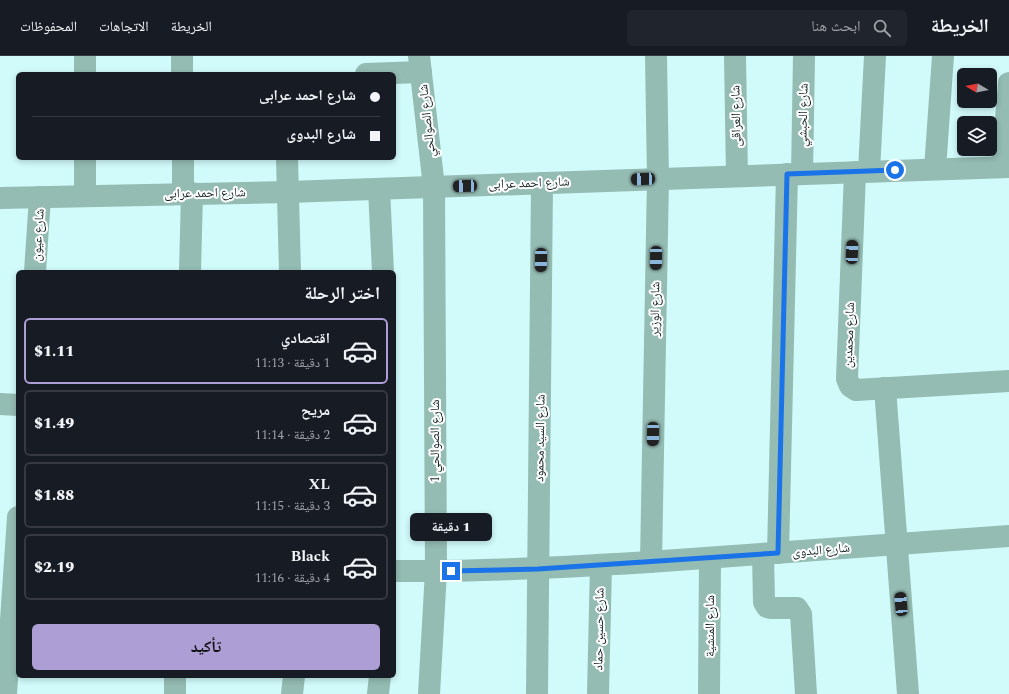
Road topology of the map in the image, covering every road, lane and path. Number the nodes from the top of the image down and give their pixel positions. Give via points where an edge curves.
1 (85, 56) edge
2 (182, 56) edge
3 (656, 56) edge
4 (735, 56) edge
5 (804, 56) edge
6 (875, 56) edge
7 (943, 56) edge
8 (420, 64) edge
9 (85, 72) edge
10 (182, 72) edge
11 (377, 72) edge
12 (1009, 83) edge
13 (85, 160) edge
14 (183, 160) edge
15 (287, 160) edge
16 (1005, 167) edge
17 (935, 169) junction
18 (862, 172) junction
19 (794, 174) junction
20 (737, 176) junction
21 (658, 178) junction
22 (542, 183) junction
23 (434, 187) junction
24 (379, 189) junction
25 (288, 192) junction
26 (188, 194) junction
27 (84, 196) junction
28 (40, 197) junction
29 (0, 198) edge
30 (35, 270) edge
31 (190, 270) edge
32 (290, 270) edge
33 (383, 270) edge
34 (1009, 382) edge
35 (885, 388) junction
36 (0, 404) edge
37 (16, 405) edge
38 (16, 529) edge
39 (1009, 536) edge
40 (897, 544) junction
41 (770, 554) junction
42 (710, 558) junction
43 (651, 562) junction
44 (601, 565) junction
45 (538, 569) junction
46 (396, 570) edge
47 (436, 571) junction
48 (7, 588) edge
49 (175, 678) edge
50 (294, 678) edge
51 (380, 678) edge
52 (6, 694) edge
53 (175, 694) edge
54 (292, 694) edge
55 (378, 694) edge
56 (429, 694) edge
57 (537, 694) edge
58 (598, 694) edge
59 (709, 694) edge
60 (806, 694) edge
61 (908, 694) edge

1 - 9 street
2 - 10 street
3 - 21 street, شارع الوزير
4 - 20 street, شارع العراقى
5 - 19 street, شارع الحبشي
6 - 18 street
7 - 17 street
8 - 11 street
8 - 23 street, شارع الصوالحي
12 - 16 street
13 - 27 street
14 - 26 street
15 - 25 street
16 - 17 street, شارع احمد عرابى
17 - 18 street, شارع احمد عرابى
18 - 19 street, شارع احمد عرابى
18 - 35 street, شارع محمدين via 847,379 850,386 856,390
19 - 20 street, شارع احمد عرابى
19 - 41 street, شارع الحبشي
20 - 21 street, شارع احمد عرابى
21 - 22 street, شارع احمد عرابى
21 - 43 street, شارع الوزير
22 - 23 street, شارع احمد عرابى
22 - 45 street, شارع السيد محمود
23 - 24 street, شارع احمد عرابى
23 - 47 street, شارع الصوالحي 1
24 - 25 street, شارع احمد عرابى
24 - 33 street
25 - 26 street, شارع احمد عرابى
25 - 32 street
26 - 27 street, شارع احمد عرابى
26 - 31 street
27 - 28 street, شارع احمد عرابى
28 - 29 street, شارع احمد عرابى
28 - 30 street, شارع عيون
34 - 35 street, شارع محمدين
35 - 40 street
36 - 37 street
38 - 48 street
39 - 40 street, شارع البدوى
40 - 41 street, شارع البدوى
40 - 61 street
41 - 42 street, شارع البدوى
41 - 60 street, شارع الحبشي via 764,602 771,608 797,608 801,614
42 - 43 street, شارع البدوى
42 - 59 street, شارع المنشية
43 - 44 street, شارع البدوى
44 - 45 street, شارع البدوى
44 - 58 street, شارع حسين حماد
45 - 47 street, شارع البدوى
45 - 57 street, شارع السيد محمود
46 - 47 street, شارع البدوى
47 - 56 street, شارع الصوالحي 1
48 - 52 street
49 - 53 street
50 - 54 street
51 - 55 street

